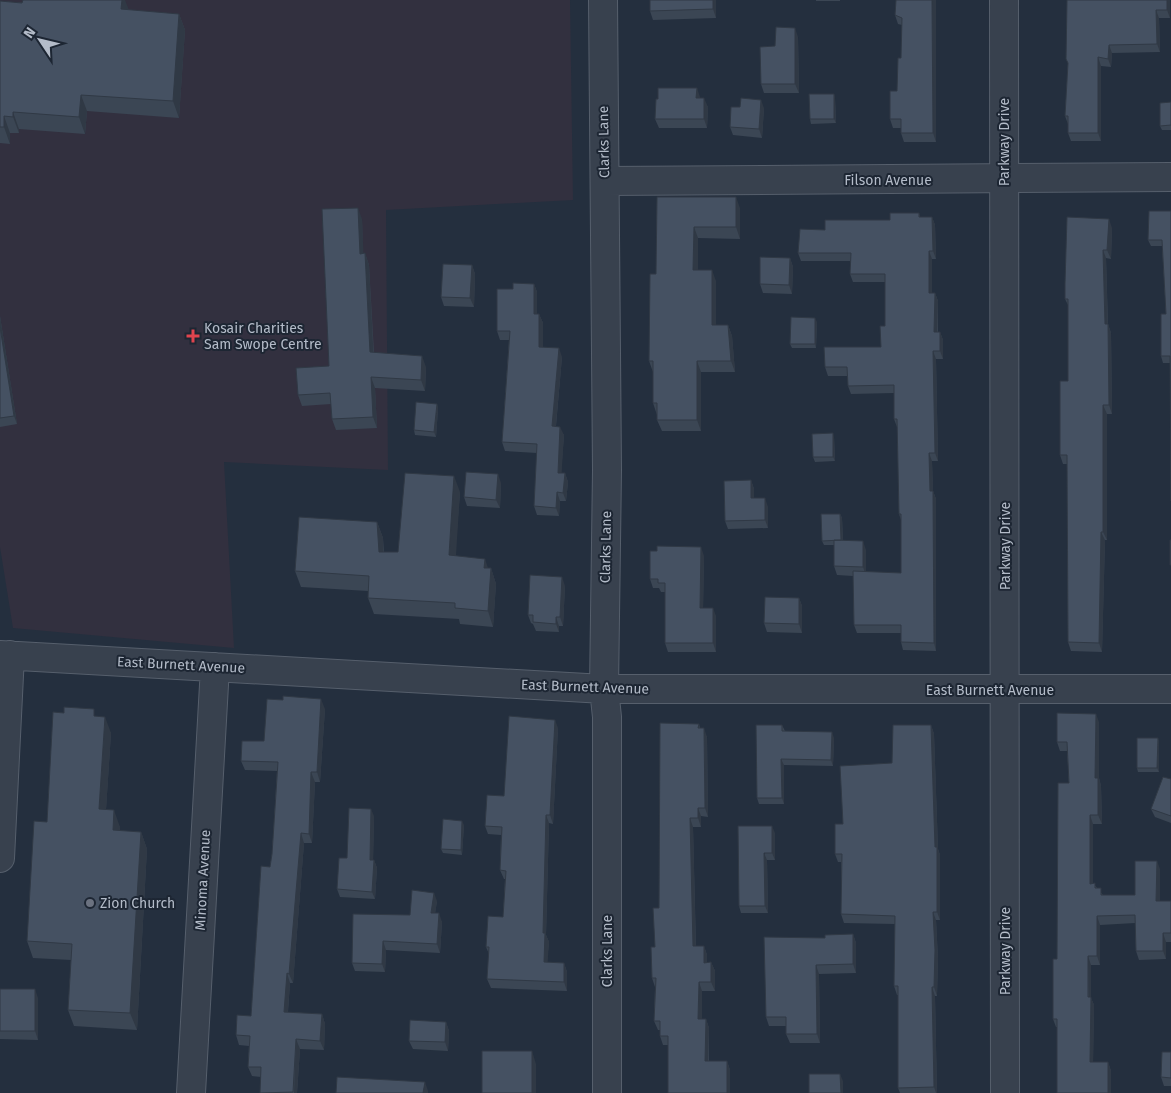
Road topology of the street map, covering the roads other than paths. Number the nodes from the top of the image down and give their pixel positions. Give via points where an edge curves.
1 (603, 0) edge
2 (1004, 0) edge
3 (1171, 177) edge
4 (1003, 179) junction
5 (605, 181) junction
6 (5, 655) edge
7 (215, 667) junction
8 (604, 689) junction
9 (1006, 689) junction
10 (1171, 689) edge
11 (0, 858) edge
12 (191, 1093) edge
13 (608, 1093) edge
14 (1005, 1093) edge

1 - 5 street, Clarks Lane
2 - 4 street, Parkway Drive
3 - 4 street, Filson Avenue
4 - 5 street, Filson Avenue
4 - 9 street, Parkway Drive
5 - 8 street, Clarks Lane via 607,470
6 - 7 street, East Burnett Avenue
6 - 11 street
7 - 8 street, East Burnett Avenue
7 - 12 street, Minoma Avenue
8 - 9 street, East Burnett Avenue
8 - 13 street, Clarks Lane via 607,717
9 - 10 street, East Burnett Avenue
9 - 14 street, Parkway Drive

